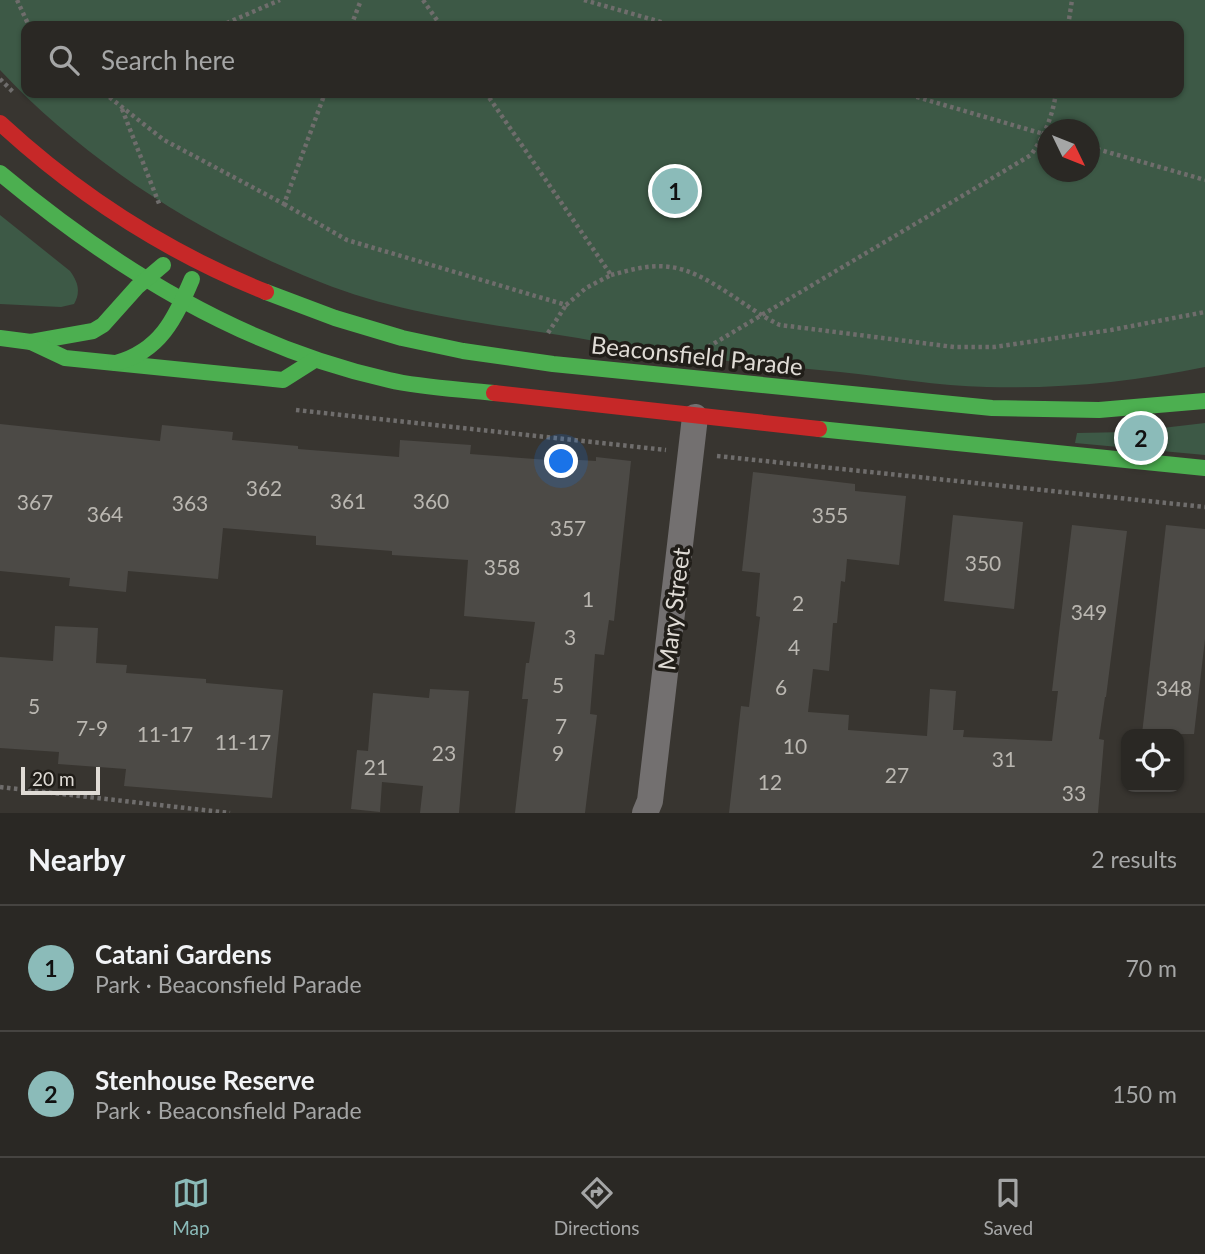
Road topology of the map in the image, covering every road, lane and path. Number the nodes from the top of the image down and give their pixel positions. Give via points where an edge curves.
1 (17, 0) edge
2 (280, 0) edge
3 (361, 0) edge
4 (423, 0) edge
5 (584, 0) edge
6 (1072, 0) edge
7 (27, 21) edge
8 (232, 21) edge
9 (353, 21) edge
10 (438, 21) edge
11 (658, 21) edge
12 (1069, 21) edge
13 (110, 98) edge
14 (323, 98) edge
15 (489, 98) edge
16 (920, 98) edge
17 (1055, 98) edge
18 (122, 109) junction
19 (1052, 119) edge
20 (0, 123) edge
21 (1037, 132) edge
22 (1037, 147) edge
23 (1100, 150) edge
24 (0, 173) edge
25 (1205, 180) edge
26 (284, 204) junction
27 (162, 210) dead end
28 (179, 253) junction
29 (199, 264) junction
30 (611, 275) junction
31 (145, 280) junction
32 (183, 301) junction
33 (566, 304) junction
34 (1205, 312) edge
35 (761, 316) junction
36 (0, 338) edge
37 (559, 338) dead end
38 (31, 342) junction
39 (697, 353) dead end
40 (313, 360) junction
41 (116, 363) junction
42 (1205, 401) edge
43 (293, 410) dead end
44 (695, 417) junction
45 (692, 454) junction
46 (1205, 468) edge
47 (1205, 507) edge
48 (0, 787) edge
49 (650, 809) edge
50 (230, 813) edge

1 - 7 path
2 - 8 path
3 - 9 path
4 - 10 path
5 - 11 path
6 - 12 path
13 - 18 path
14 - 26 path
15 - 30 path
16 - 21 path
17 - 19 path
18 - 26 path via 164,139
18 - 27 path
20 - 28 main road, Beaconsfield Parade via 79,190
22 - 35 path via 1031,155
23 - 25 path
24 - 31 main road via 49,214
26 - 33 path via 347,240
28 - 29 main road, Beaconsfield Parade
28 - 31 main road
29 - 32 main road
29 - 42 main road, Beaconsfield Parade via 368,330 522,359 986,409 1132,408
30 - 33 path
30 - 35 path via 671,267 707,280
31 - 32 main road
31 - 38 main road via 98,329
32 - 40 main road
32 - 41 main road via 152,346 138,357
33 - 37 path via 546,337
34 - 35 path via 995,347 954,347 780,325
35 - 39 path
36 - 38 main road
38 - 41 main road via 65,358
40 - 41 main road via 283,380
40 - 44 main road via 392,381
43 - 45 path
44 - 45 street, Mary Street
44 - 46 main road
45 - 47 path
45 - 49 street, Mary Street
48 - 50 path

